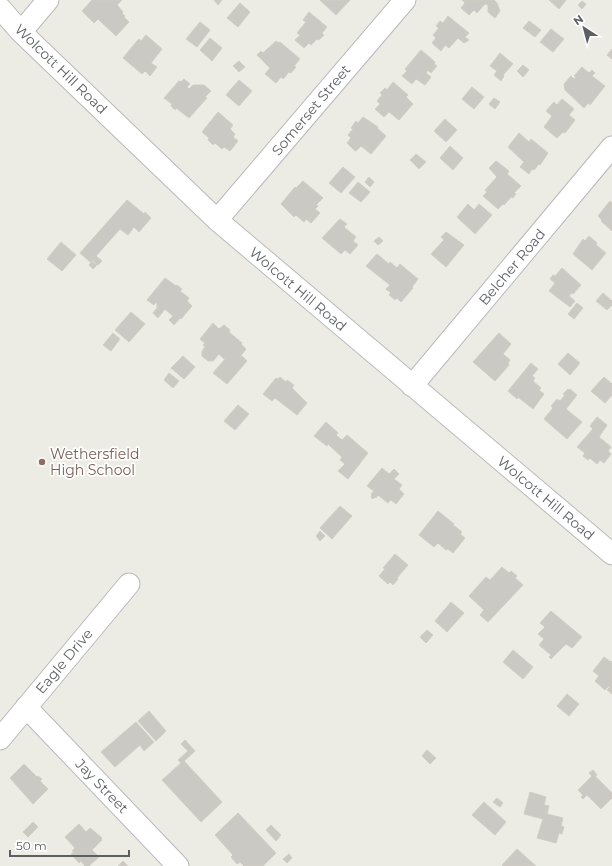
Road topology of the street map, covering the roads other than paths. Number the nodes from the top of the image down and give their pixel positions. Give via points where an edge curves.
1 (48, 0) edge
2 (405, 0) edge
3 (0, 8) edge
4 (21, 32) junction
5 (612, 147) edge
6 (217, 220) junction
7 (412, 386) junction
8 (612, 554) edge
9 (128, 584) dead end
10 (26, 707) junction
11 (0, 739) edge
12 (178, 866) edge

1 - 4 street
2 - 6 street, Somerset Street
3 - 4 street, Wolcott Hill Road
4 - 6 street, Wolcott Hill Road
5 - 7 street, Belcher Road
6 - 7 street, Wolcott Hill Road
7 - 8 street, Wolcott Hill Road
9 - 10 street, Eagle Drive
10 - 11 street, Eagle Drive
10 - 12 street, Jay Street

